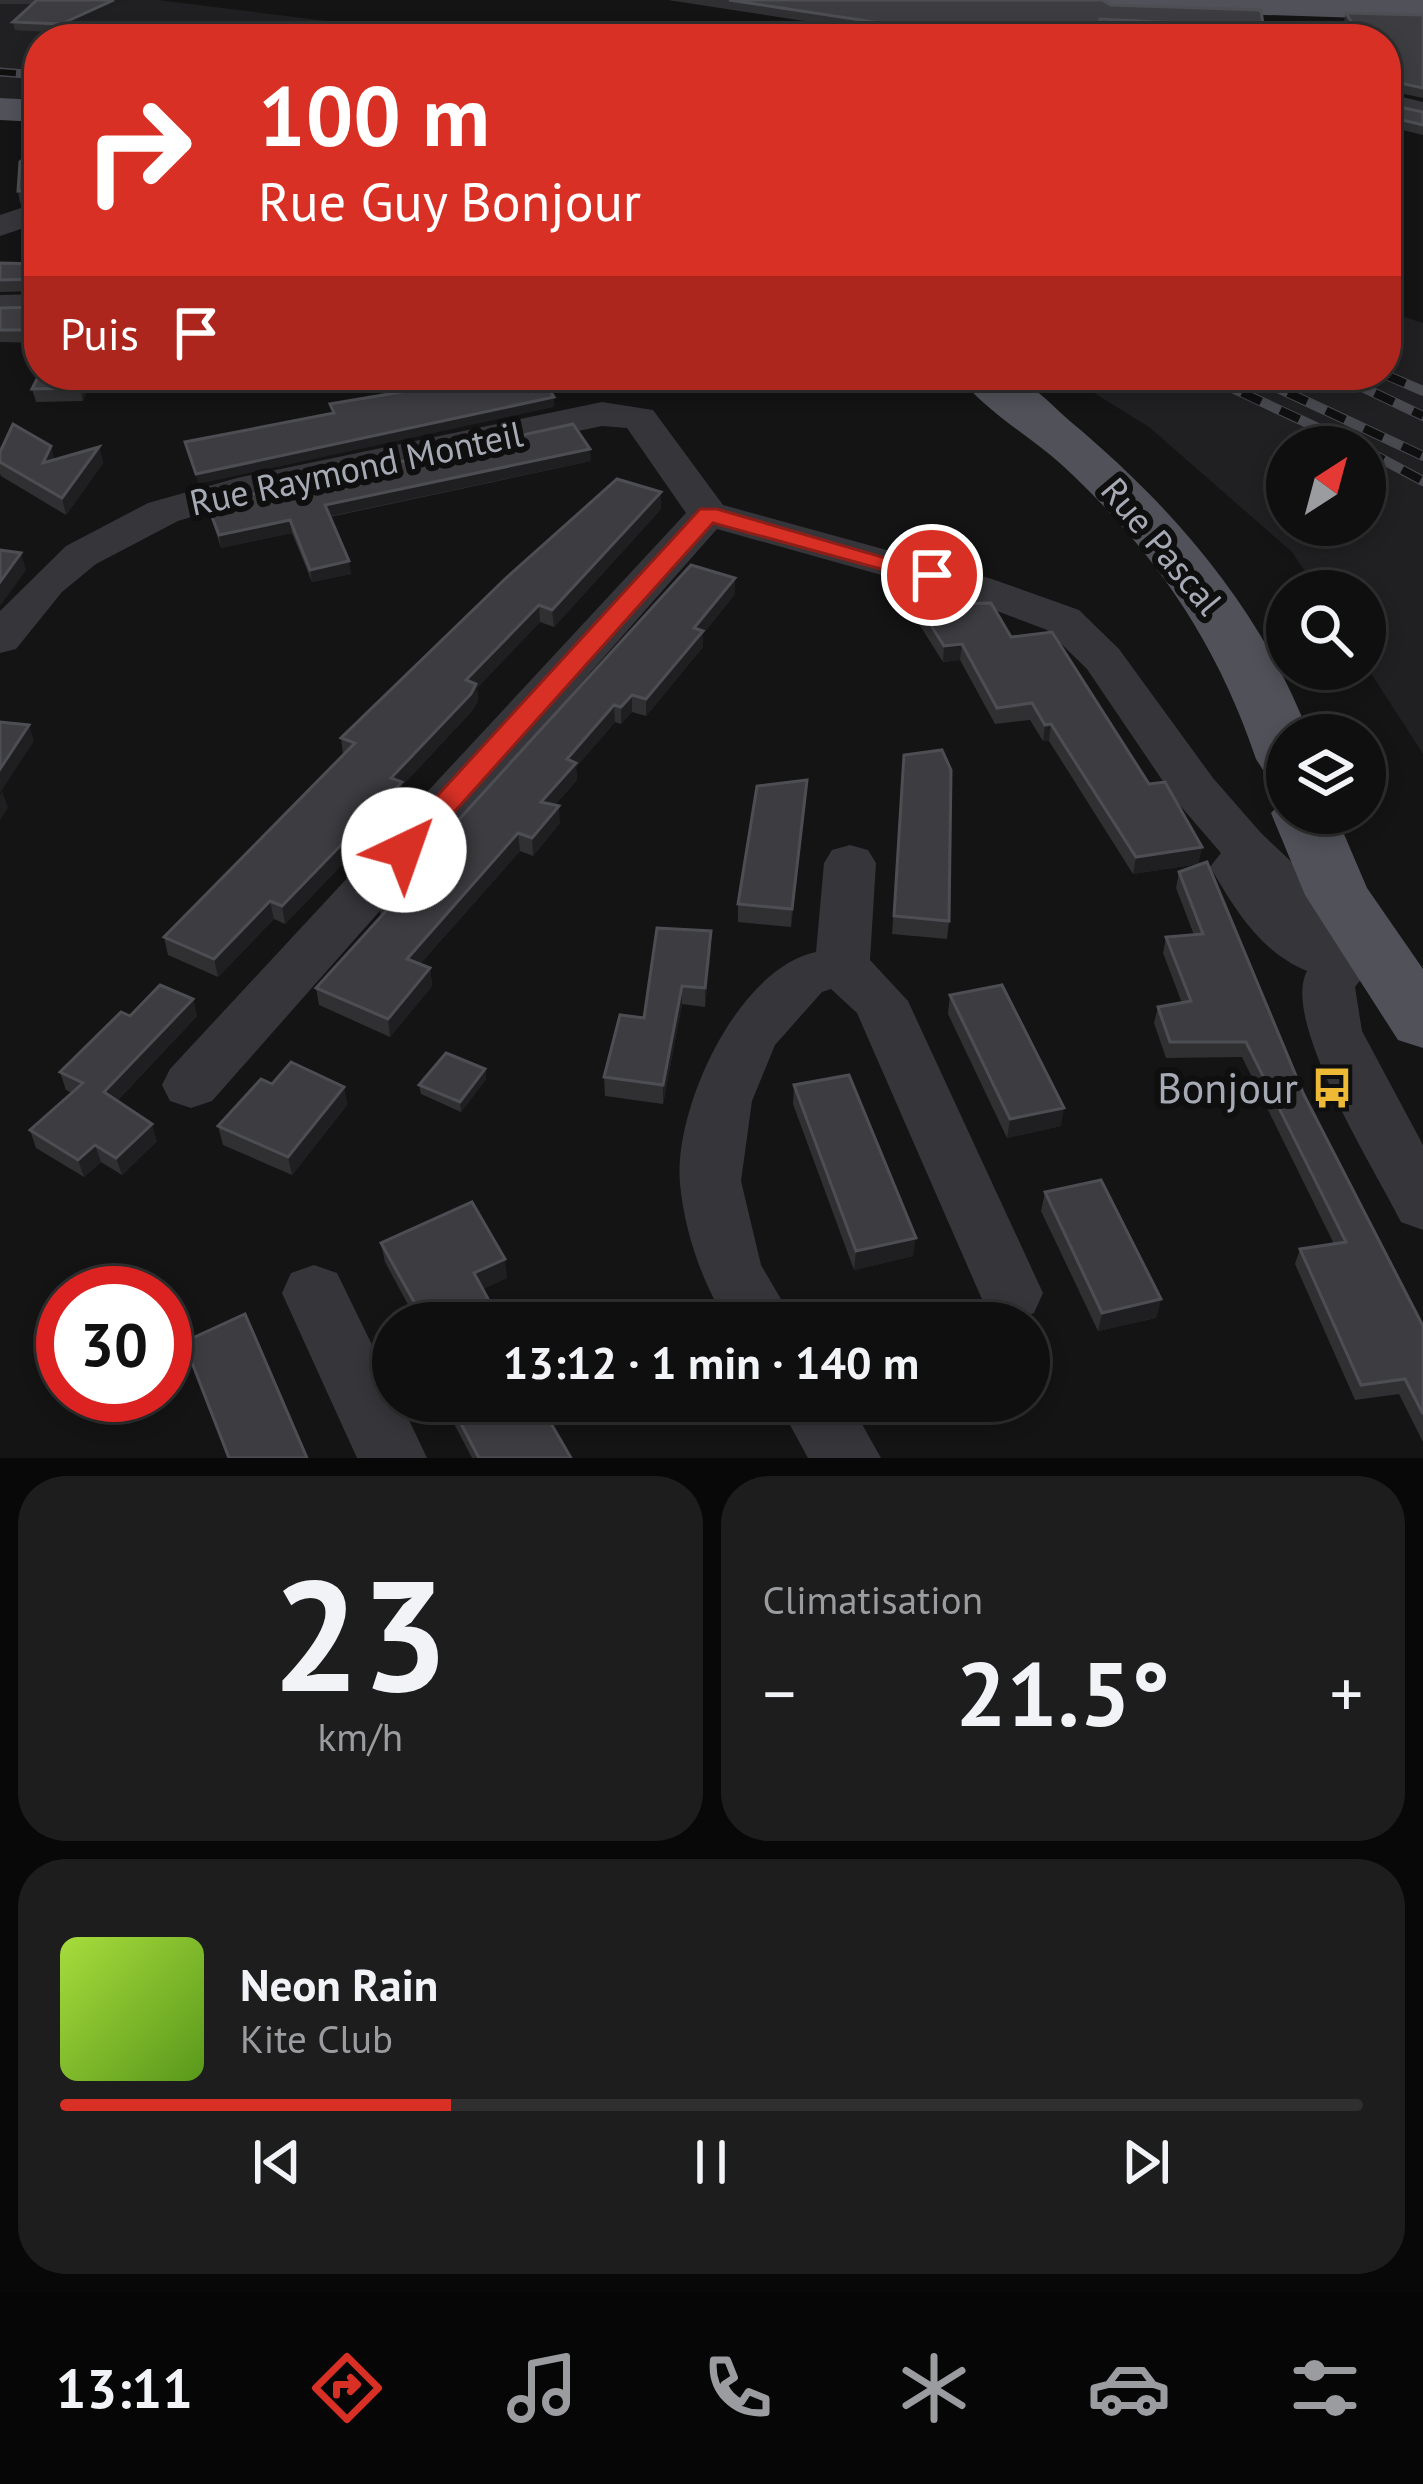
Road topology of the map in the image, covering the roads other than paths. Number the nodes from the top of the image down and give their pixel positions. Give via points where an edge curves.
1 (1110, 0) edge
2 (1146, 0) edge
3 (1361, 4) edge
4 (1423, 10) edge
5 (1001, 390) edge
6 (708, 514) junction
7 (0, 639) edge
8 (1270, 714) edge
9 (1309, 834) edge
10 (850, 863) dead end
11 (1358, 953) junction
12 (842, 968) junction
13 (1423, 1021) edge
14 (191, 1085) dead end
15 (1423, 1204) edge
16 (314, 1293) dead end
17 (1011, 1293) dead end
18 (749, 1302) edge
19 (824, 1422) edge
20 (392, 1458) edge
21 (846, 1458) edge

1 - 2 main road
2 - 3 main road
3 - 4 main road
5 - 8 main road, Rue Pascal via 1086,458 1192,575 1249,658
6 - 7 street, Rue Raymond Monteil via 639,418 602,414 163,512 81,556
6 - 11 street via 1042,608 1083,635 1195,790 1199,811 1274,921 1323,959
6 - 14 street
9 - 11 main road
10 - 12 street
11 - 13 main road
11 - 15 street via 1327,985 1334,1031
12 - 17 street via 880,1001
12 - 18 street via 804,975 764,1019 723,1101 710,1180 731,1273
16 - 20 street
19 - 21 street

